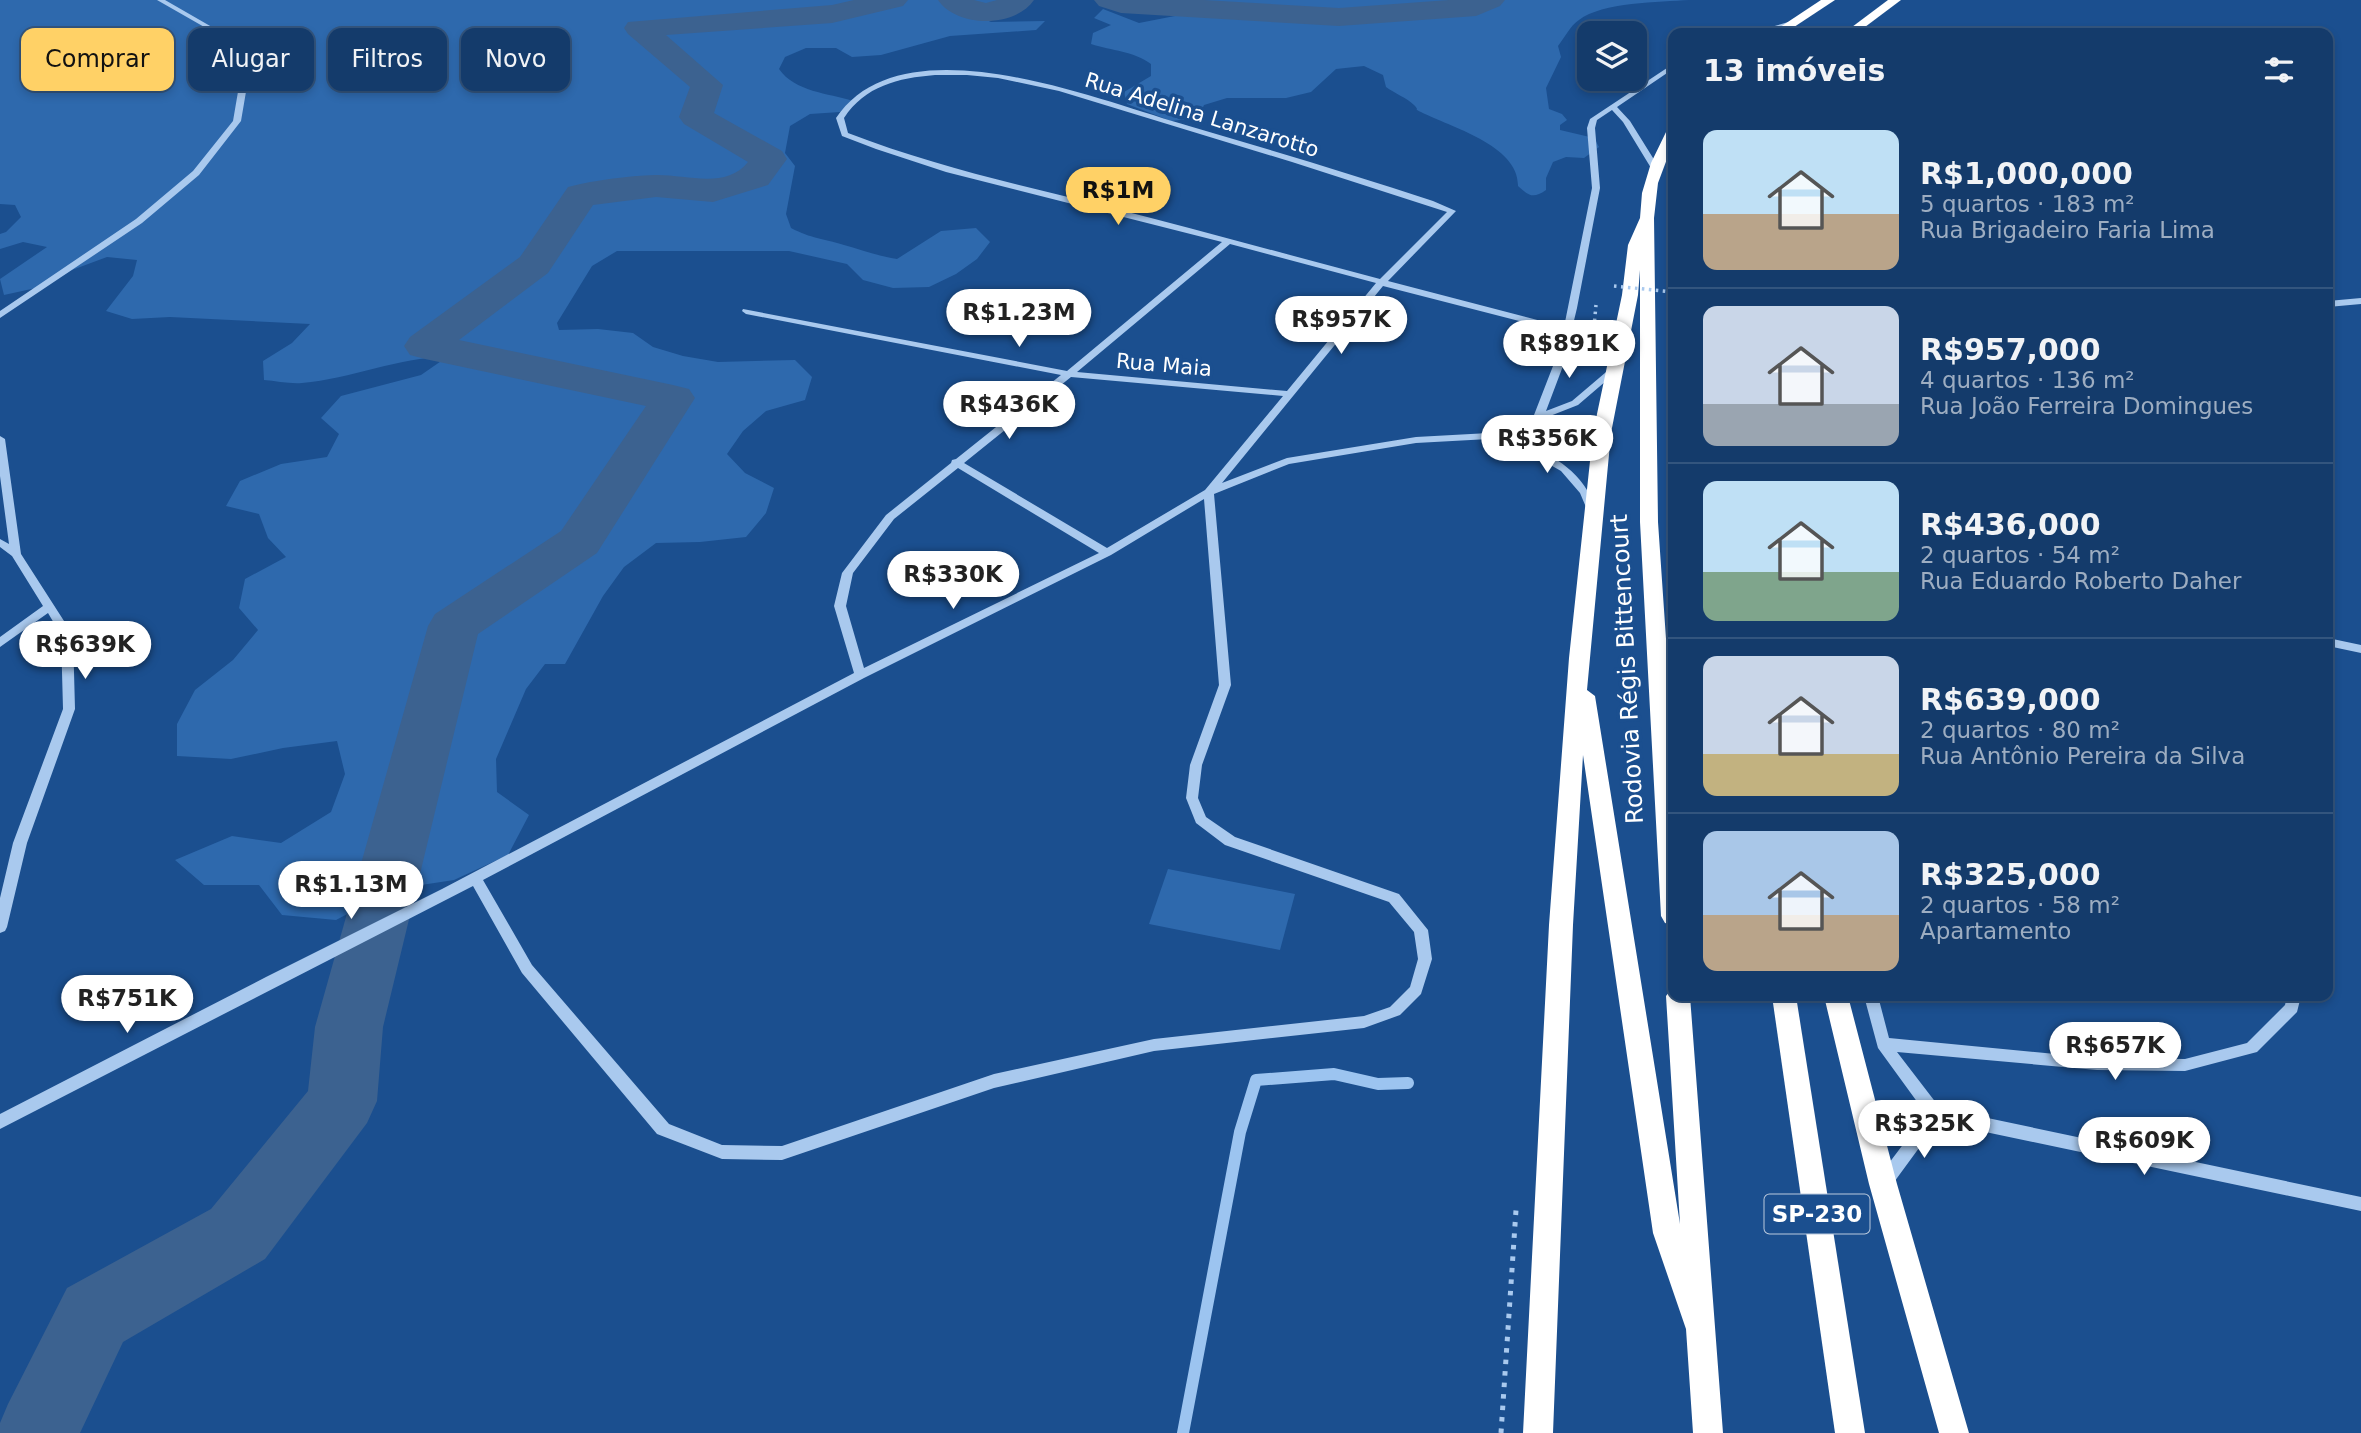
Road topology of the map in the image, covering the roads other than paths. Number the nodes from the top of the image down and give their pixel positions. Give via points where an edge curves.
1 (160, 0) edge
2 (1829, 0) edge
3 (1895, 0) edge
4 (1793, 23) junction
5 (1773, 28) edge
6 (1785, 28) edge
7 (1857, 28) edge
8 (1668, 69) edge
9 (1612, 106) junction
10 (1668, 139) edge
11 (1654, 166) junction
12 (1647, 218) junction
13 (1229, 241) junction
14 (1380, 284) junction
15 (2361, 301) edge
16 (2333, 304) edge
17 (746, 311) dead end
18 (0, 315) edge
19 (1566, 330) junction
20 (1615, 369) junction
21 (1069, 374) junction
22 (1291, 394) junction
23 (1538, 419) junction
24 (1490, 436) junction
25 (0, 439) edge
26 (956, 462) junction
27 (4, 484) edge
28 (1209, 492) junction
29 (1593, 529) junction
30 (0, 542) edge
31 (1107, 553) junction
32 (16, 554) junction
33 (50, 606) junction
34 (0, 643) edge
35 (2333, 643) edge
36 (2361, 649) edge
37 (1579, 658) junction
38 (860, 675) junction
39 (1668, 834) edge
40 (475, 878) junction
41 (0, 927) edge
42 (1678, 1001) edge
43 (1785, 1001) edge
44 (1837, 1001) edge
45 (1872, 1001) edge
46 (2293, 1001) edge
47 (1883, 1044) junction
48 (1935, 1114) junction
49 (0, 1122) edge
50 (1883, 1184) junction
51 (2361, 1204) edge
52 (1701, 1329) junction
53 (1538, 1433) edge
54 (1708, 1433) edge
55 (1850, 1433) edge
56 (1954, 1433) edge

1 - 18 street via 229,39 242,52 244,80 237,121 196,173 139,222
2 - 4 highway
3 - 7 highway
4 - 5 street
4 - 6 highway
8 - 9 street
9 - 11 street
9 - 19 street via 1594,119 1591,128 1596,188
10 - 11 highway, Rodovia Régis Bittencourt
11 - 12 highway, Rodovia Régis Bittencourt
12 - 20 highway via 1634,245 1630,295
12 - 39 highway, Rodovia Régis Bittencourt via 1649,522
13 - 14 street
13 - 14 street, Rua Adelina Lanzarotto via 908,158 845,134 840,118 849,102 863,92 898,79 938,73 987,75 1037,84 1254,147 1452,212
13 - 21 street
14 - 19 street
14 - 22 street
15 - 16 street
17 - 21 street, Rua Maia
19 - 23 street
20 - 23 street via 1575,403
20 - 29 highway via 1602,433
21 - 22 street, Rua Maia
21 - 26 street
22 - 28 street
23 - 24 street
24 - 28 street via 1416,440 1287,461
24 - 29 street via 1565,466 1589,500
25 - 27 street
26 - 31 street
26 - 38 street via 890,517 848,573 840,606
27 - 32 street
28 - 31 street
28 - 40 street via 1225,685 1196,765 1192,799 1201,820 1230,841 1394,898 1421,929 1425,959 1416,990 1395,1011 1364,1022 1154,1045 993,1081 782,1153 723,1152 663,1129 527,969
29 - 37 highway
30 - 32 street
31 - 38 street
32 - 33 street
33 - 34 street
33 - 41 street via 67,635 69,709 20,843
35 - 36 street
37 - 52 highway via 1667,1233
37 - 53 highway via 1561,925
38 - 40 street
40 - 49 street
42 - 52 highway
43 - 55 highway, SP-230
44 - 50 highway
45 - 47 street
46 - 47 street via 2292,1008 2252,1048 2185,1065 2097,1064
47 - 48 street
48 - 50 street
48 - 51 street
50 - 56 highway
52 - 54 highway

